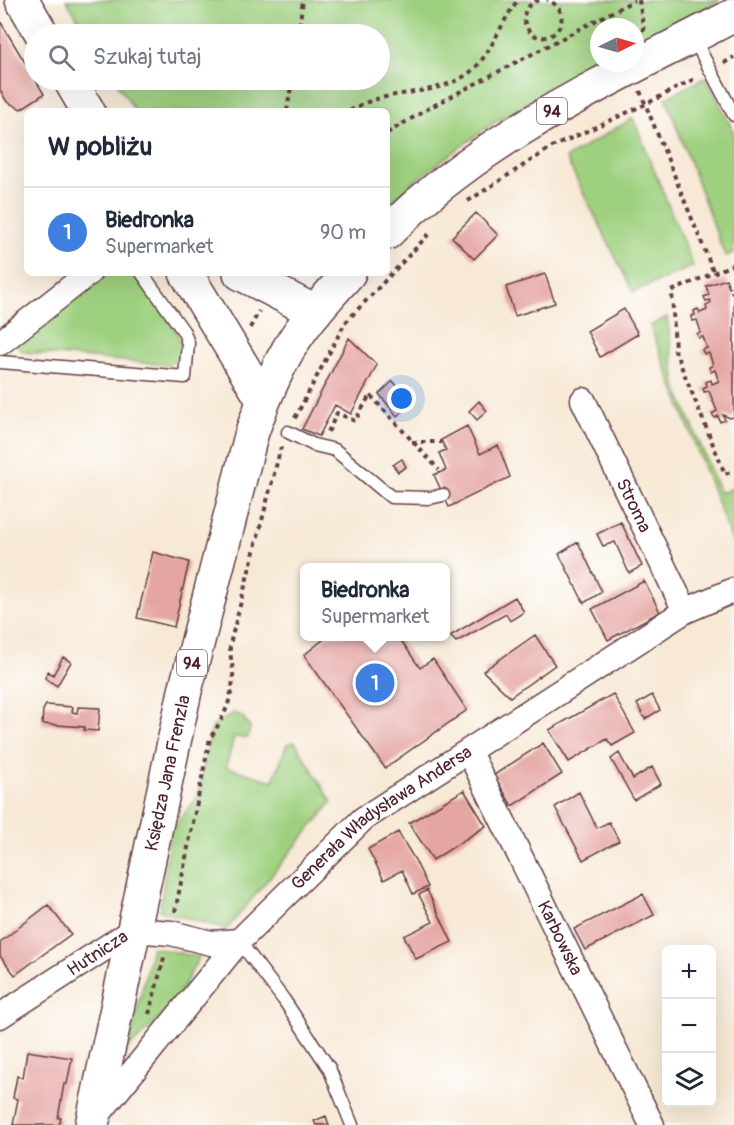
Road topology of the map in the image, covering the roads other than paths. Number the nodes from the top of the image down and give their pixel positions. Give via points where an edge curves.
1 (22, 0) edge
2 (734, 15) edge
3 (36, 24) edge
4 (693, 37) junction
5 (76, 90) edge
6 (86, 108) edge
7 (734, 114) edge
8 (390, 230) edge
9 (86, 276) edge
10 (144, 276) edge
11 (188, 276) edge
12 (245, 276) edge
13 (346, 276) edge
14 (315, 312) junction
15 (0, 343) edge
16 (0, 362) edge
17 (263, 400) junction
18 (583, 400) dead end
19 (288, 432) road end
20 (443, 495) dead end
21 (734, 590) edge
22 (685, 611) junction
23 (469, 752) junction
24 (133, 930) junction
25 (239, 942) junction
26 (3, 1006) edge
27 (92, 1123) edge
28 (352, 1125) edge
29 (652, 1125) edge

1 - 3 main road
2 - 4 main road, 94
4 - 7 lane
4 - 8 main road, 94 via 491,148
5 - 6 main road
9 - 15 street
10 - 16 lane via 186,338 189,355 185,377
11 - 17 main road
12 - 14 main road
13 - 14 main road, Księdza Jana Frenzla / 94
14 - 17 main road, Księdza Jana Frenzla / 94 via 288,350
17 - 24 main road, Księdza Jana Frenzla / 94 via 185,691
18 - 22 street, Stroma
19 - 20 lane via 335,450 391,497
21 - 22 street, Generała Władysława Andersa
22 - 23 street, Generała Władysława Andersa
23 - 25 street, Generała Władysława Andersa via 363,819
23 - 29 street, Karbowska
24 - 25 street, Hutnicza via 171,933 211,943
24 - 26 street, Hutnicza
24 - 27 main road, Księdza Jana Frenzla / 94
25 - 27 street, Generała Władysława Andersa
25 - 28 lane via 329,1068

